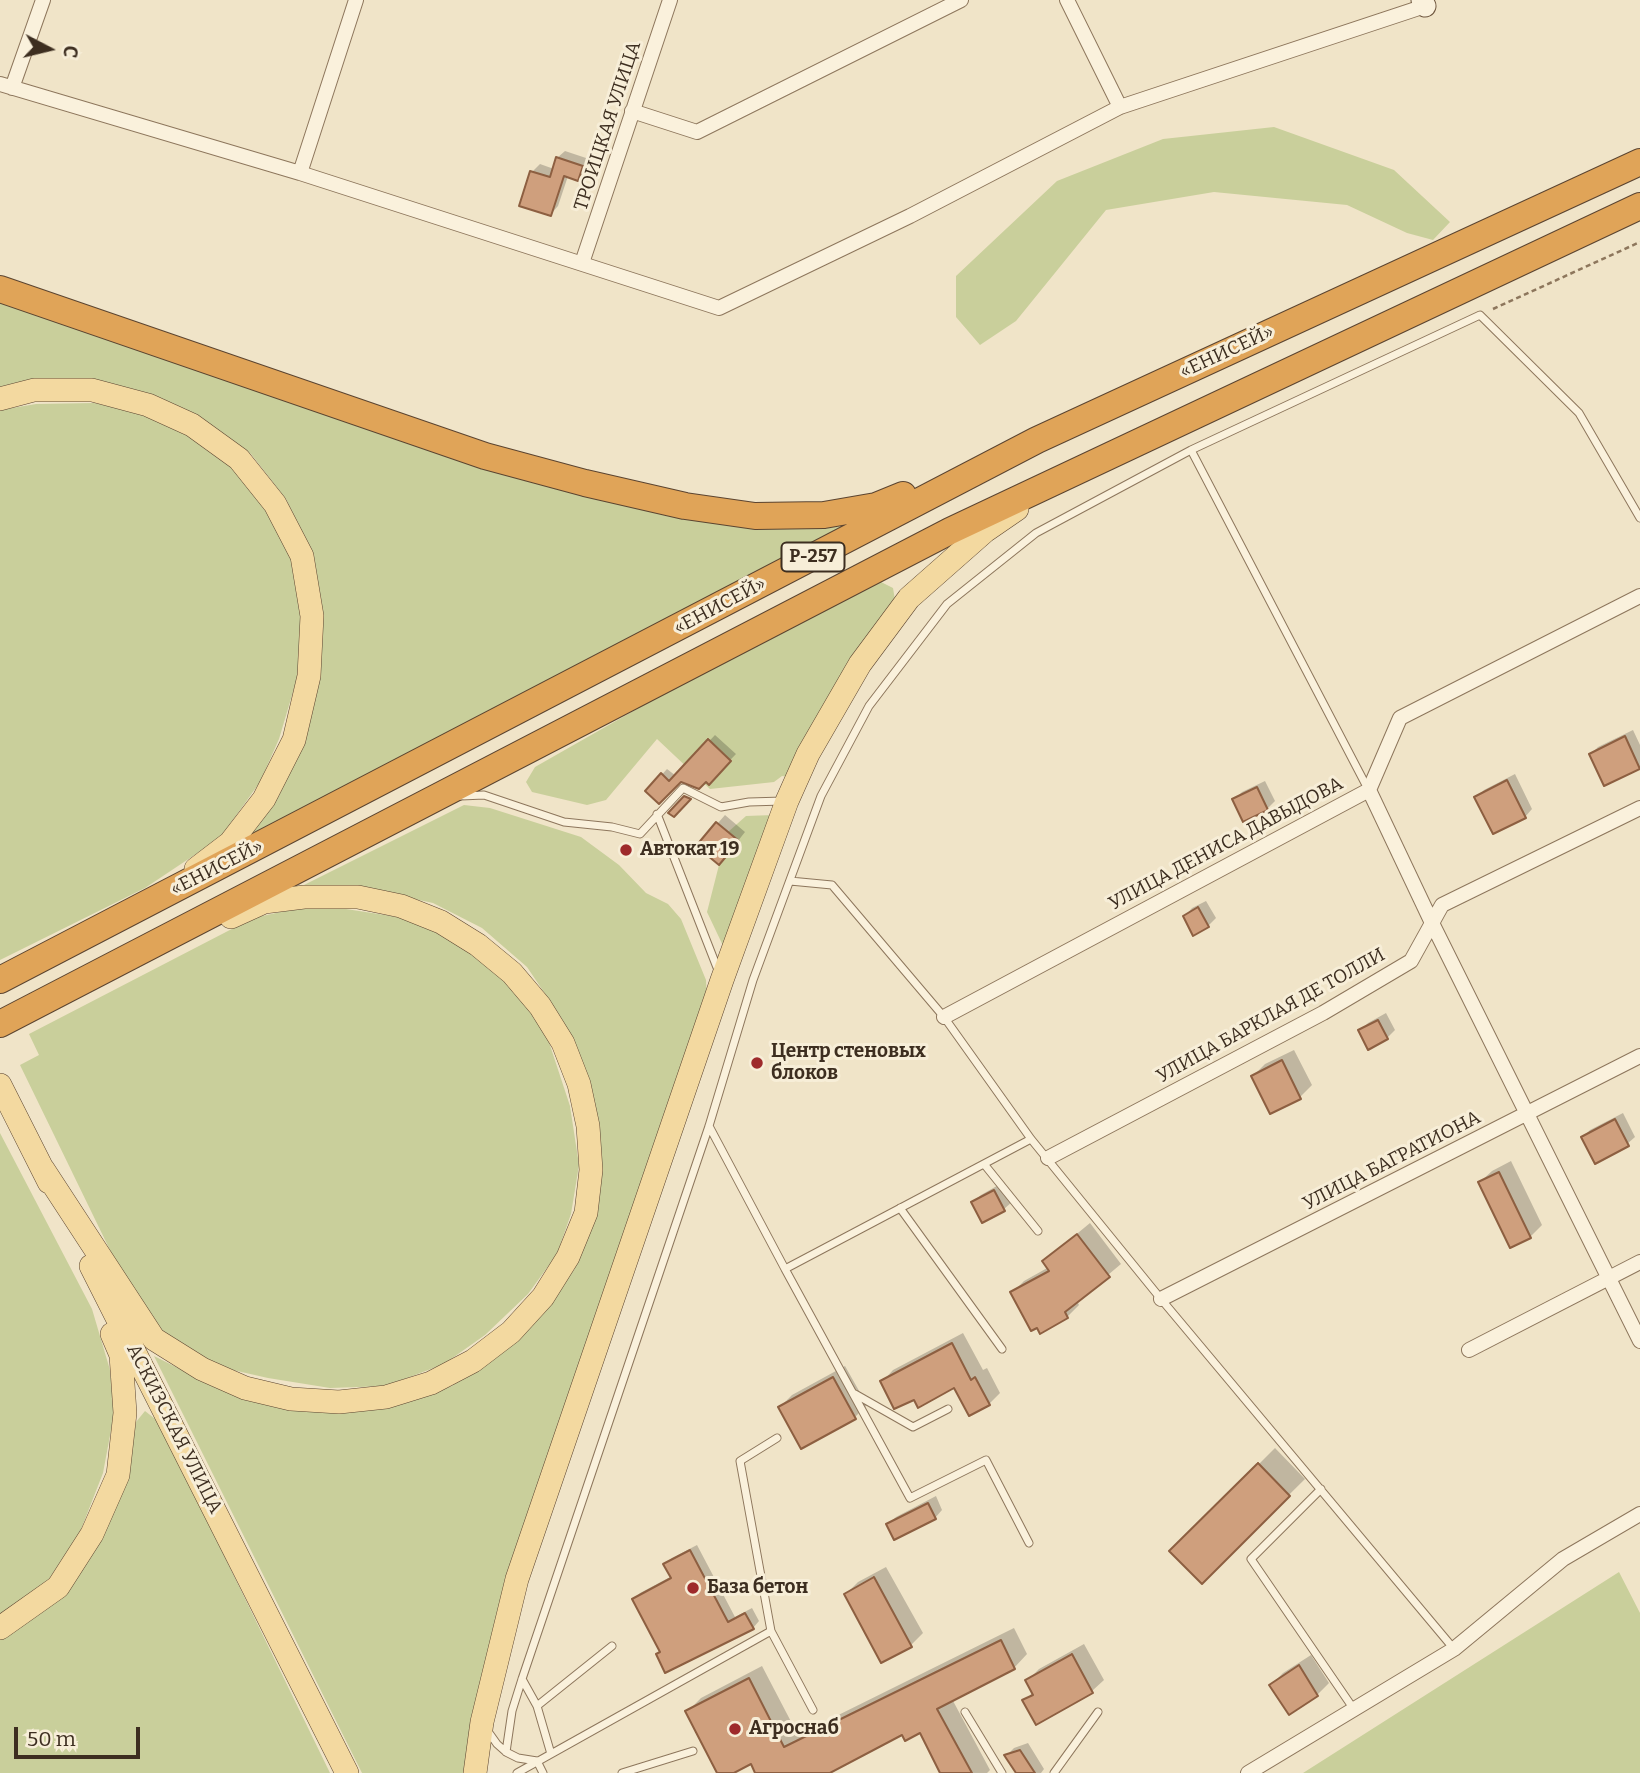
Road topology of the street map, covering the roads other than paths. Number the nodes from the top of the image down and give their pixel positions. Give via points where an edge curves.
1 (43, 0) edge
2 (356, 0) edge
3 (670, 0) edge
4 (961, 0) edge
5 (1067, 0) edge
6 (1428, 2) edge
7 (6, 86) edge
8 (1120, 107) junction
9 (632, 111) junction
10 (1640, 162) edge
11 (300, 173) junction
12 (1640, 206) edge
13 (582, 263) junction
14 (0, 289) edge
15 (0, 399) edge
16 (1037, 440) junction
17 (1191, 450) junction
18 (1075, 470) junction
19 (1640, 518) edge
20 (1640, 596) edge
21 (1369, 790) junction
22 (787, 802) junction
23 (423, 806) junction
24 (1640, 808) edge
25 (657, 814) junction
26 (790, 881) junction
27 (153, 901) junction
28 (1432, 923) junction
29 (109, 969) junction
30 (0, 980) edge
31 (722, 980) junction
32 (944, 1017) junction
33 (0, 1024) edge
34 (1640, 1056) edge
35 (0, 1085) edge
36 (1526, 1114) junction
37 (709, 1126) junction
38 (1031, 1139) junction
39 (1048, 1158) junction
40 (984, 1164) junction
41 (43, 1169) junction
42 (900, 1208) junction
43 (1038, 1231) dead end
44 (1640, 1262) edge
45 (785, 1269) junction
46 (1609, 1278) junction
47 (1161, 1299) junction
48 (1640, 1341) edge
49 (1002, 1349) dead end
50 (1469, 1350) dead end
51 (854, 1394) junction
52 (948, 1409) dead end
53 (777, 1438) dead end
54 (1321, 1489) junction
55 (1640, 1514) edge
56 (1028, 1543) dead end
57 (0, 1628) edge
58 (771, 1632) junction
59 (612, 1646) dead end
60 (1454, 1649) junction
61 (522, 1679) junction
62 (537, 1706) junction
63 (1353, 1708) junction
64 (813, 1710) dead end
65 (965, 1712) dead end
66 (1098, 1712) dead end
67 (482, 1722) junction
68 (693, 1751) dead end
69 (506, 1752) junction
70 (551, 1754) junction
71 (537, 1761) junction
72 (347, 1773) edge
73 (475, 1773) edge
74 (517, 1773) edge
75 (543, 1773) edge
76 (622, 1773) edge
77 (1002, 1773) edge
78 (1054, 1773) edge
79 (1248, 1773) edge

1 - 7 street
2 - 11 street
3 - 9 street, ТРОИЦКАЯ УЛИЦА
4 - 9 street via 697,132
5 - 8 street
6 - 8 street
7 - 11 street
8 - 13 street via 719,308
9 - 13 street, ТРОИЦКАЯ УЛИЦА
10 - 16 highway, «ЕНИСЕЙ» / Р-257
11 - 13 street
12 - 18 highway, «ЕНИСЕЙ» / Р-257
14 - 16 highway via 485,456 696,508 755,516 824,515 876,506
15 - 27 main road via 34,390 92,390 148,405 192,425 239,459 275,504 302,556 312,616 309,676 294,740 264,799 230,843
16 - 27 highway, «ЕНИСЕЙ» / Р-257
17 - 19 lane via 1480,315 1579,413
17 - 21 lane
17 - 26 lane via 1036,533 947,604 869,706 821,796
18 - 22 main road via 985,531 909,598 860,664 808,754
18 - 23 highway, «ЕНИСЕЙ» / Р-257
20 - 21 street, УЛИЦА ДЕНИСА ДАВЫДОВА via 1400,718
21 - 28 street
21 - 32 street, УЛИЦА ДЕНИСА ДАВЫДОВА
22 - 25 lane via 721,807 683,788
22 - 31 main road
23 - 25 lane via 484,794 564,822 640,834
23 - 29 highway, «ЕНИСЕЙ» / Р-257
24 - 28 street, УЛИЦА БАРКЛАЯ ДЕ ТОЛЛИ via 1443,905
25 - 31 lane
26 - 32 lane via 832,885
26 - 37 lane via 753,980
27 - 30 highway, «ЕНИСЕЙ» / Р-257
28 - 36 street
28 - 39 street, УЛИЦА БАРКЛАЯ ДЕ ТОЛЛИ via 1411,961 1323,1013
29 - 33 highway, «ЕНИСЕЙ» / Р-257
29 - 41 main road via 264,902 358,897 401,906 441,922 512,973 563,1043 588,1126 591,1170 586,1213 568,1257 543,1297 511,1332 473,1361 431,1383 386,1397 339,1402 292,1399 245,1388 202,1369 154,1339
31 - 67 main road via 517,1579
32 - 38 lane
34 - 36 street, УЛИЦА БАГРАТИОНА
35 - 41 main road, АСКИЗСКАЯ УЛИЦА
36 - 46 street
36 - 47 street, УЛИЦА БАГРАТИОНА
37 - 45 lane
37 - 61 lane
38 - 39 lane
38 - 40 lane
39 - 47 lane
40 - 42 lane
40 - 43 lane
41 - 57 main road via 121,1355 125,1413 118,1475 92,1534 58,1587
41 - 72 main road, АСКИЗСКАЯ УЛИЦА
42 - 45 lane
42 - 49 lane
44 - 46 street
45 - 51 lane
46 - 48 street
46 - 50 street
47 - 54 lane
51 - 52 lane via 913,1427
51 - 56 lane via 910,1498 986,1460
53 - 58 lane via 740,1461
54 - 60 lane
54 - 63 lane via 1251,1559
55 - 60 street via 1563,1559
58 - 64 lane
58 - 70 lane
59 - 62 lane
60 - 63 street
61 - 62 lane
61 - 69 lane
62 - 70 lane
63 - 79 street
65 - 77 lane
66 - 78 lane
67 - 69 lane
67 - 73 main road
68 - 76 lane
69 - 71 lane
70 - 71 lane
71 - 74 lane
71 - 75 lane

